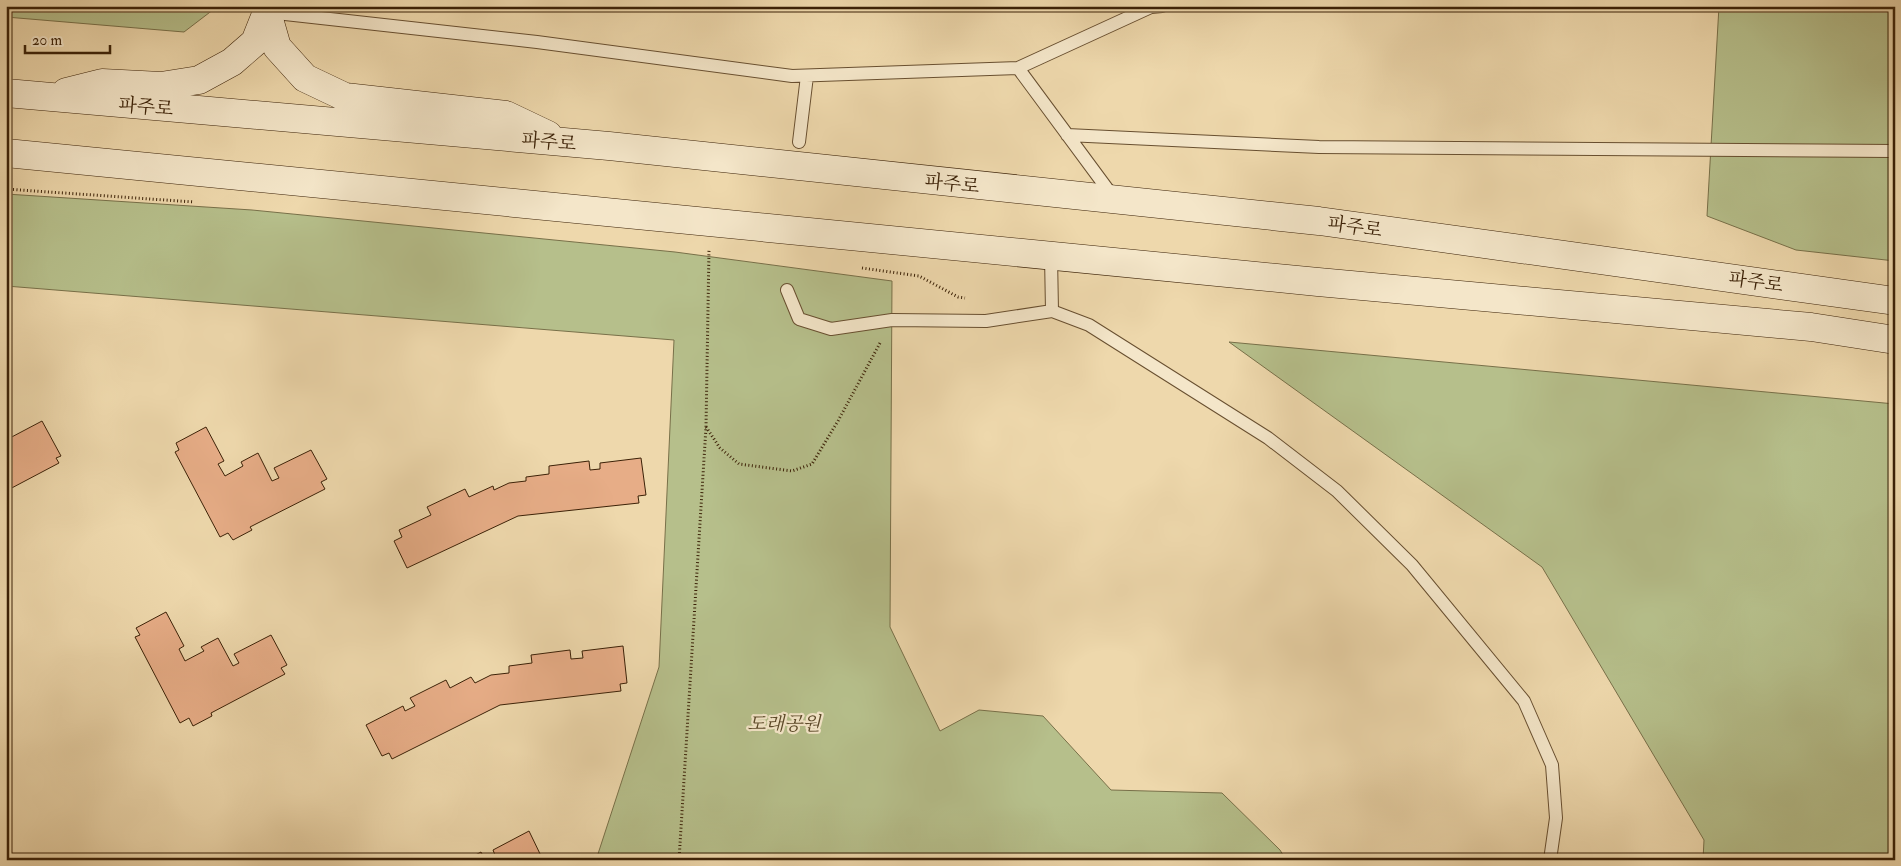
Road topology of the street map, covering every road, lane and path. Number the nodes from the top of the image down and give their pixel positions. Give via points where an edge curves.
1 (1162, 6) edge
2 (267, 9) edge
3 (1018, 68) junction
4 (807, 76) junction
5 (6, 93) edge
6 (46, 97) junction
7 (1067, 135) junction
8 (566, 142) junction
9 (800, 142) dead end
10 (1895, 151) edge
11 (6, 153) edge
12 (1115, 200) junction
13 (709, 245) dead end
14 (1051, 256) junction
15 (788, 290) dead end
16 (1895, 301) edge
17 (1052, 312) junction
18 (892, 320) junction
19 (1895, 340) edge
20 (706, 427) junction
21 (678, 860) edge
22 (1550, 860) edge

1 - 3 lane via 1151,7
2 - 4 lane
2 - 6 main road via 254,42 232,62 199,80 162,86 102,83
2 - 8 main road via 277,47 304,78 345,98 506,115
3 - 4 lane
3 - 7 lane
4 - 9 lane
5 - 6 main road, 파주로
6 - 8 main road, 파주로
7 - 10 lane via 1319,147
7 - 12 lane
8 - 12 main road, 파주로
11 - 14 main road, 파주로
12 - 16 main road, 파주로 via 1328,222
13 - 20 path
14 - 17 lane
14 - 19 main road, 파주로 via 1802,326
15 - 18 lane via 799,319 831,329
17 - 18 lane via 986,321
17 - 22 lane via 1089,325 1268,438 1337,491 1412,565 1524,701 1552,765 1556,818
18 - 20 path via 812,464 792,471 739,464 720,448
20 - 21 path

